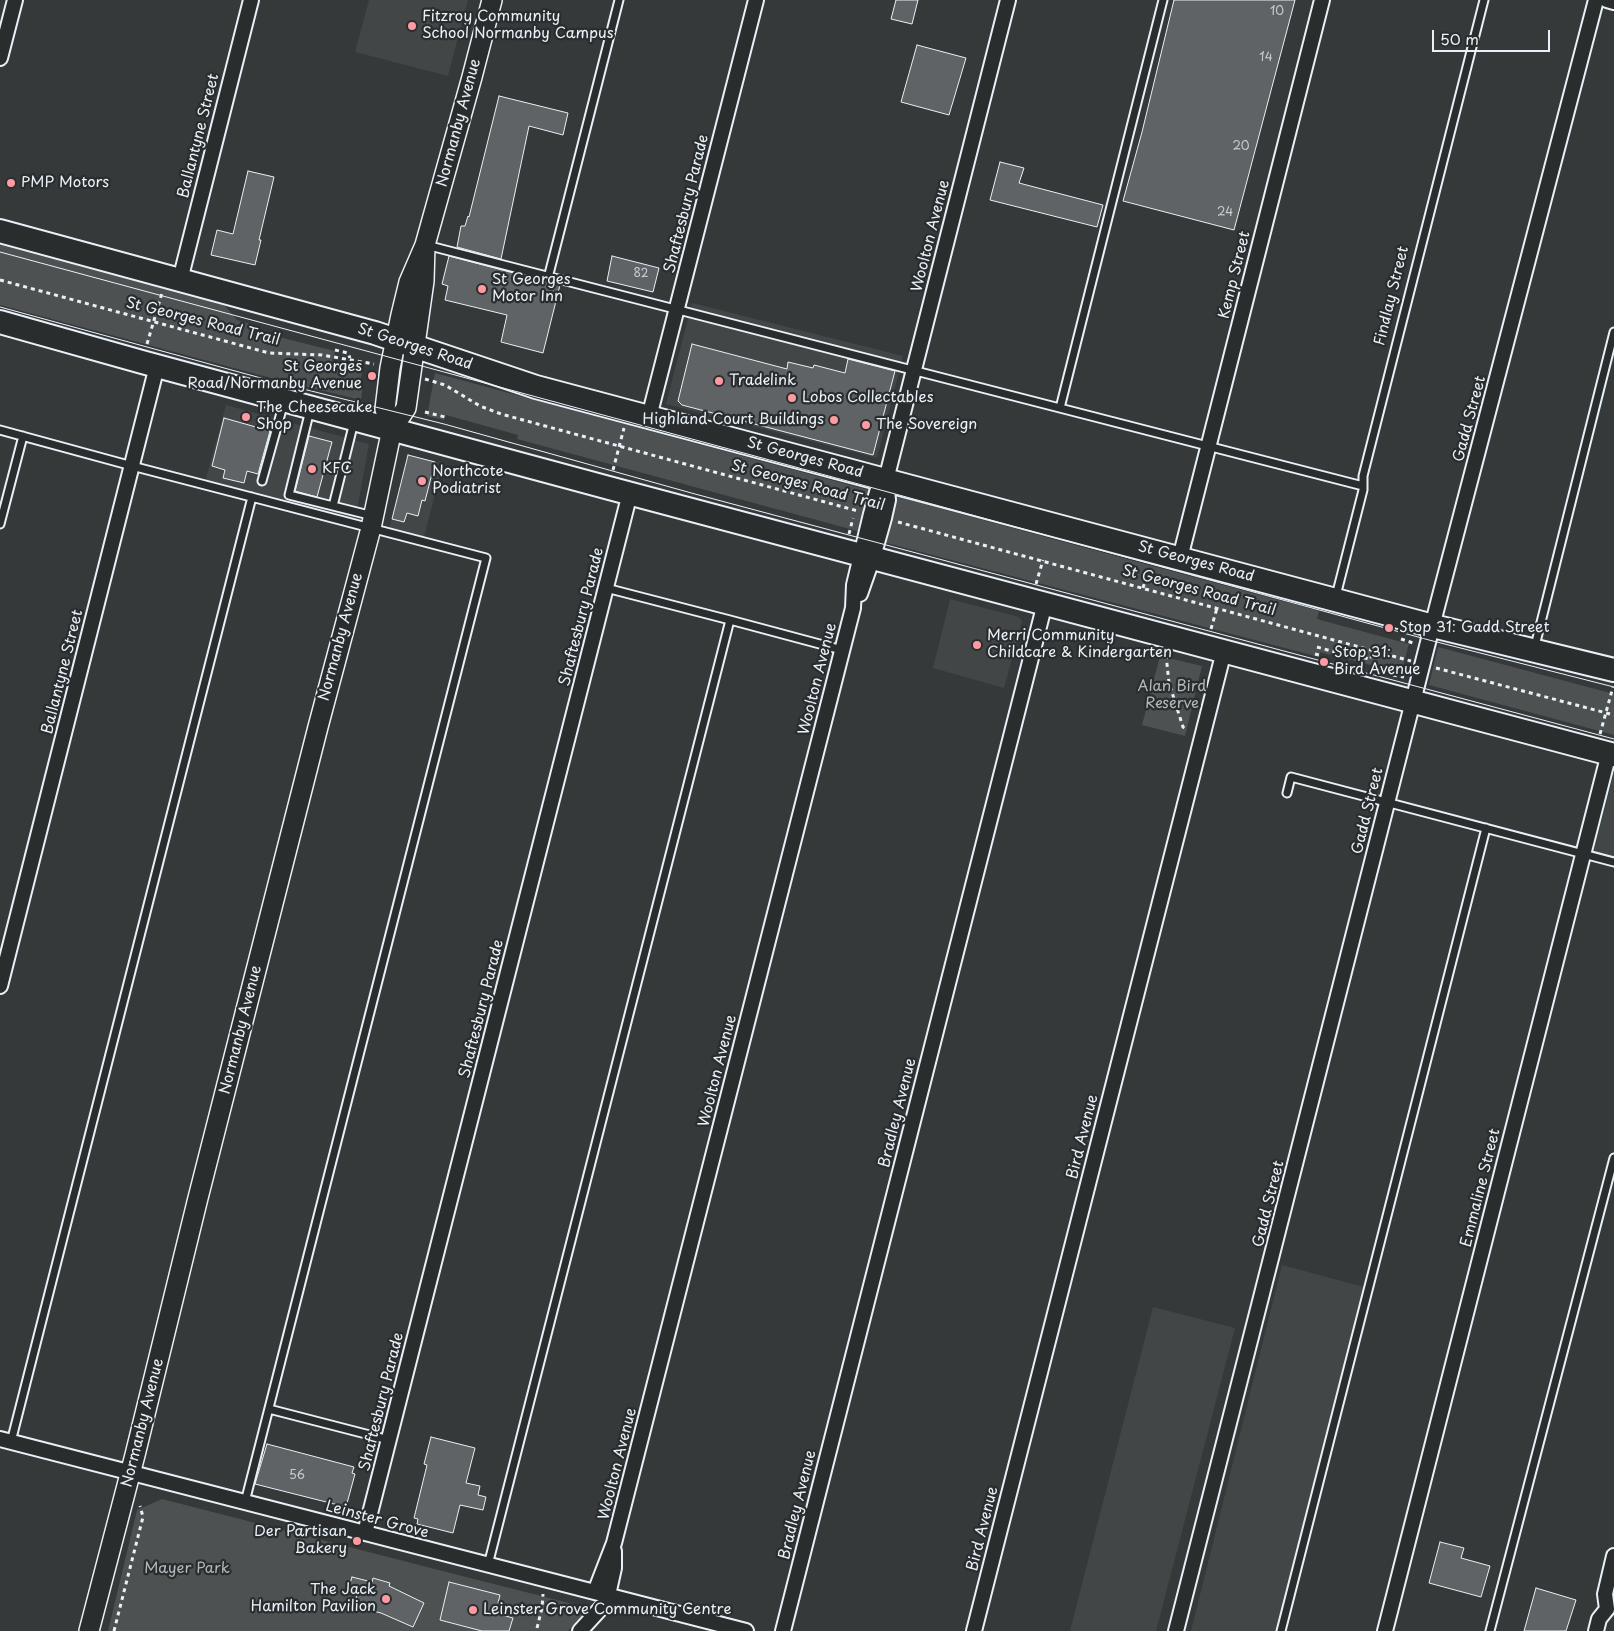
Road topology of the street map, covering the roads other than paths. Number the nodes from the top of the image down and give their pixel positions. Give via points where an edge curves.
1 (15, 0) edge
2 (251, 0) edge
3 (492, 0) edge
4 (619, 0) edge
5 (756, 0) edge
6 (1008, 0) edge
7 (1163, 0) edge
8 (1322, 0) edge
9 (1484, 0) edge
10 (1596, 0) edge
11 (1607, 0) edge
12 (1614, 2) edge
13 (0, 58) edge
14 (0, 231) edge
15 (425, 245) junction
16 (172, 278) junction
17 (548, 278) junction
18 (677, 311) junction
19 (0, 322) edge
20 (1614, 332) edge
21 (405, 342) junction
22 (149, 364) junction
23 (914, 370) junction
24 (284, 400) junction
25 (311, 407) junction
26 (1060, 408) junction
27 (639, 414) junction
28 (355, 419) junction
29 (392, 429) junction
30 (0, 430) edge
31 (23, 436) junction
32 (1208, 446) junction
33 (132, 466) junction
34 (886, 480) junction
35 (262, 481) dead end
36 (1363, 486) junction
37 (620, 490) junction
38 (252, 498) junction
39 (333, 506) junction
40 (372, 522) junction
41 (0, 524) edge
42 (868, 556) junction
43 (1180, 558) junction
44 (606, 588) junction
45 (1336, 600) junction
46 (1038, 601) junction
47 (730, 620) junction
48 (1433, 626) junction
49 (1215, 648) junction
50 (1534, 649) junction
51 (842, 650) junction
52 (1614, 670) edge
53 (1414, 700) junction
54 (1606, 753) edge
55 (1287, 794) dead end
56 (1387, 803) junction
57 (1486, 828) junction
58 (1584, 853) junction
59 (1614, 862) edge
60 (0, 986) edge
61 (1614, 1158) edge
62 (269, 1409) junction
63 (389, 1440) junction
64 (5, 1441) edge
65 (130, 1473) junction
66 (245, 1502) junction
67 (365, 1533) junction
68 (1614, 1556) edge
69 (488, 1565) junction
70 (605, 1594) junction
71 (1611, 1608) edge
72 (89, 1631) edge
73 (580, 1631) edge
74 (746, 1631) edge
75 (783, 1631) edge
76 (974, 1631) edge
77 (1176, 1631) edge
78 (1281, 1631) edge
79 (1385, 1631) edge
80 (1490, 1631) edge
81 (1596, 1631) edge

1 - 13 street
2 - 16 street, Ballantyne Street
3 - 15 main road, Normanby Avenue
4 - 17 lane
5 - 18 street, Shaftesbury Parade
6 - 23 street, Woolton Avenue
7 - 26 lane
8 - 32 street, Kemp Street
9 - 36 lane, Findlay Street
10 - 48 street, Gadd Street
11 - 12 street
14 - 16 highway, St Georges Road
15 - 17 lane
15 - 21 main road, Normanby Avenue via 424,282
16 - 21 highway, St Georges Road
17 - 18 lane
18 - 23 lane
18 - 27 street, Shaftesbury Parade
19 - 22 highway
20 - 50 lane
21 - 27 highway, St Georges Road via 504,377
21 - 29 main road, Normanby Avenue via 411,374 406,408
21 - 29 main road, Normanby Avenue via 390,368 385,409
22 - 24 highway
22 - 33 street, Ballantyne Street
23 - 26 lane
23 - 34 street, Woolton Avenue
24 - 25 highway
24 - 35 lane
25 - 28 highway
25 - 39 lane via 289,495
26 - 32 lane
27 - 34 highway, St Georges Road
28 - 29 highway
28 - 39 lane
29 - 37 highway
29 - 40 main road, Normanby Avenue
30 - 31 lane
31 - 33 lane
31 - 41 lane
32 - 36 lane
32 - 43 street, Kemp Street
33 - 38 lane
33 - 60 street, Ballantyne Street
34 - 42 street, Woolton Avenue via 888,497 877,516
34 - 43 highway, St Georges Road
36 - 45 lane, Findlay Street
37 - 42 highway
37 - 44 street, Shaftesbury Parade
38 - 40 lane
38 - 64 lane
39 - 40 lane
40 - 62 lane via 486,558
40 - 65 main road, Normanby Avenue
42 - 46 highway
42 - 51 street, Woolton Avenue via 864,585 853,608
43 - 45 highway, St Georges Road
44 - 47 lane
44 - 63 street, Shaftesbury Parade
45 - 48 highway, St Georges Road
46 - 49 highway
46 - 75 street, Bradley Avenue
47 - 51 lane
47 - 69 lane
48 - 50 highway, St Georges Road
48 - 53 street, Gadd Street
49 - 53 highway
49 - 76 street, Bird Avenue
50 - 52 highway, St Georges Road
51 - 70 street, Woolton Avenue via 614,1543 614,1568
53 - 54 highway
53 - 56 street, Gadd Street
54 - 58 street, Emmaline Street
55 - 56 lane via 1291,778
56 - 57 lane
56 - 77 street, Gadd Street
57 - 58 lane
57 - 78 lane
58 - 59 lane
58 - 79 street, Emmaline Street
61 - 80 lane
62 - 63 lane
62 - 66 lane
63 - 67 street, Shaftesbury Parade
64 - 65 street, Leinster Grove
65 - 66 street, Leinster Grove
65 - 72 main road, Normanby Avenue
66 - 67 street, Leinster Grove
67 - 69 street, Leinster Grove
68 - 71 street via 1604,1594
69 - 70 street, Leinster Grove
70 - 73 street, Woolton Avenue
70 - 74 street, Leinster Grove
71 - 81 street via 1599,1619

